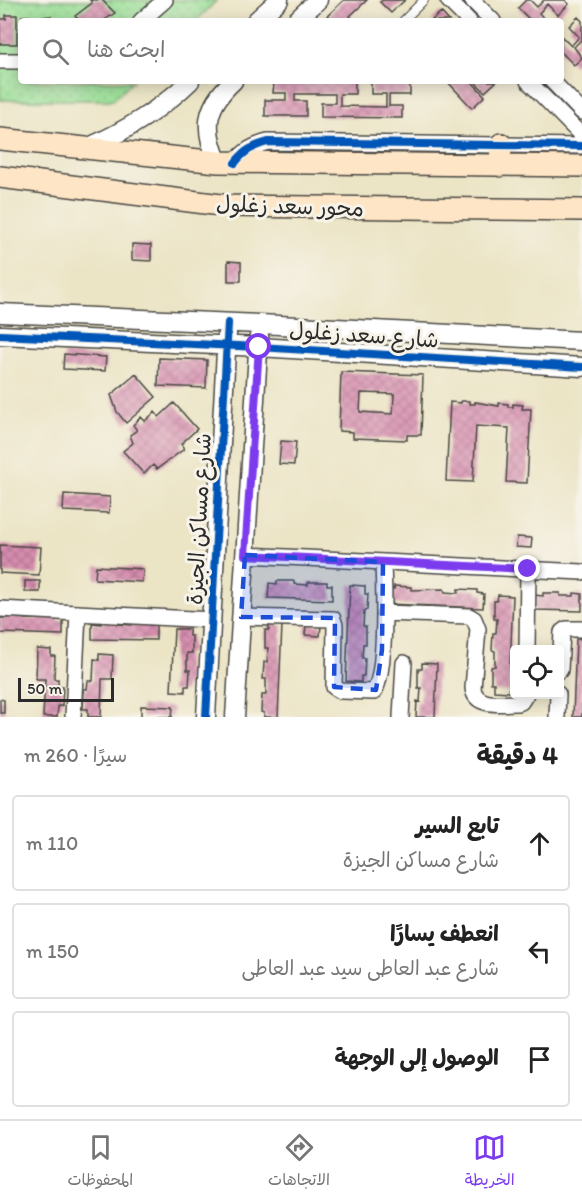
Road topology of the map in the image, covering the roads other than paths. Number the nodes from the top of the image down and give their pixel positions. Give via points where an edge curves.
1 (165, 0) edge
2 (279, 0) edge
3 (318, 0) edge
4 (424, 0) edge
5 (448, 0) edge
6 (472, 0) edge
7 (144, 18) edge
8 (259, 18) edge
9 (299, 18) edge
10 (406, 18) edge
11 (466, 18) edge
12 (490, 18) edge
13 (0, 61) edge
14 (18, 61) edge
15 (186, 84) edge
16 (202, 84) edge
17 (230, 84) edge
18 (531, 84) edge
19 (555, 84) edge
20 (218, 95) junction
21 (582, 112) edge
22 (582, 136) edge
23 (0, 139) edge
24 (501, 144) junction
25 (582, 146) edge
26 (87, 148) junction
27 (226, 163) junction
28 (500, 166) junction
29 (582, 166) edge
30 (0, 177) edge
31 (582, 210) edge
32 (0, 313) edge
33 (228, 322) junction
34 (260, 324) junction
35 (0, 335) edge
36 (582, 341) edge
37 (226, 346) junction
38 (259, 347) junction
39 (582, 367) edge
40 (245, 555) junction
41 (383, 562) junction
42 (528, 569) junction
43 (582, 572) edge
44 (0, 609) edge
45 (78, 613) junction
46 (384, 613) junction
47 (241, 617) junction
48 (212, 620) junction
49 (582, 629) edge
50 (527, 645) edge
51 (561, 645) edge
52 (404, 663) dead end
53 (523, 699) edge
54 (558, 699) edge
55 (73, 717) edge
56 (206, 717) edge
57 (235, 717) edge
58 (401, 717) edge
59 (557, 717) edge

1 - 7 street
2 - 8 street
3 - 9 street
4 - 10 lane
5 - 11 street
6 - 12 street
13 - 14 street
15 - 26 street via 151,114
16 - 20 street
17 - 20 street
18 - 22 street
19 - 21 street
20 - 27 street via 208,127 209,143
23 - 26 main road, محور سعد زغلول
24 - 25 street
24 - 27 street via 268,142
24 - 28 main road
26 - 27 main road, محور سعد زغلول
27 - 28 main road, محور سعد زغلول
28 - 29 main road, محور سعد زغلول
30 - 31 main road, محور سعد زغلول via 229,206
32 - 33 street, شارع سعد زغلول
33 - 34 street, شارع سعد زغلول
33 - 37 street, شارع مساكن الجيزة
34 - 36 street, شارع سعد زغلول
34 - 38 street
35 - 37 street, شارع سعد زغلول
37 - 38 street, شارع سعد زغلول
37 - 48 street, شارع مساكن الجيزة
38 - 39 street, شارع سعد زغلول
38 - 40 street
40 - 41 street
40 - 47 street
41 - 42 street
41 - 46 street
42 - 43 street
42 - 50 street
44 - 45 street
45 - 48 street
45 - 55 street
46 - 47 street via 378,685 372,693 334,687 333,619
46 - 53 street via 474,619 478,628 474,696 481,702 518,703
47 - 57 street
48 - 56 street, شارع مساكن الجيزة
49 - 51 street via 562,632
52 - 58 street
54 - 59 street

